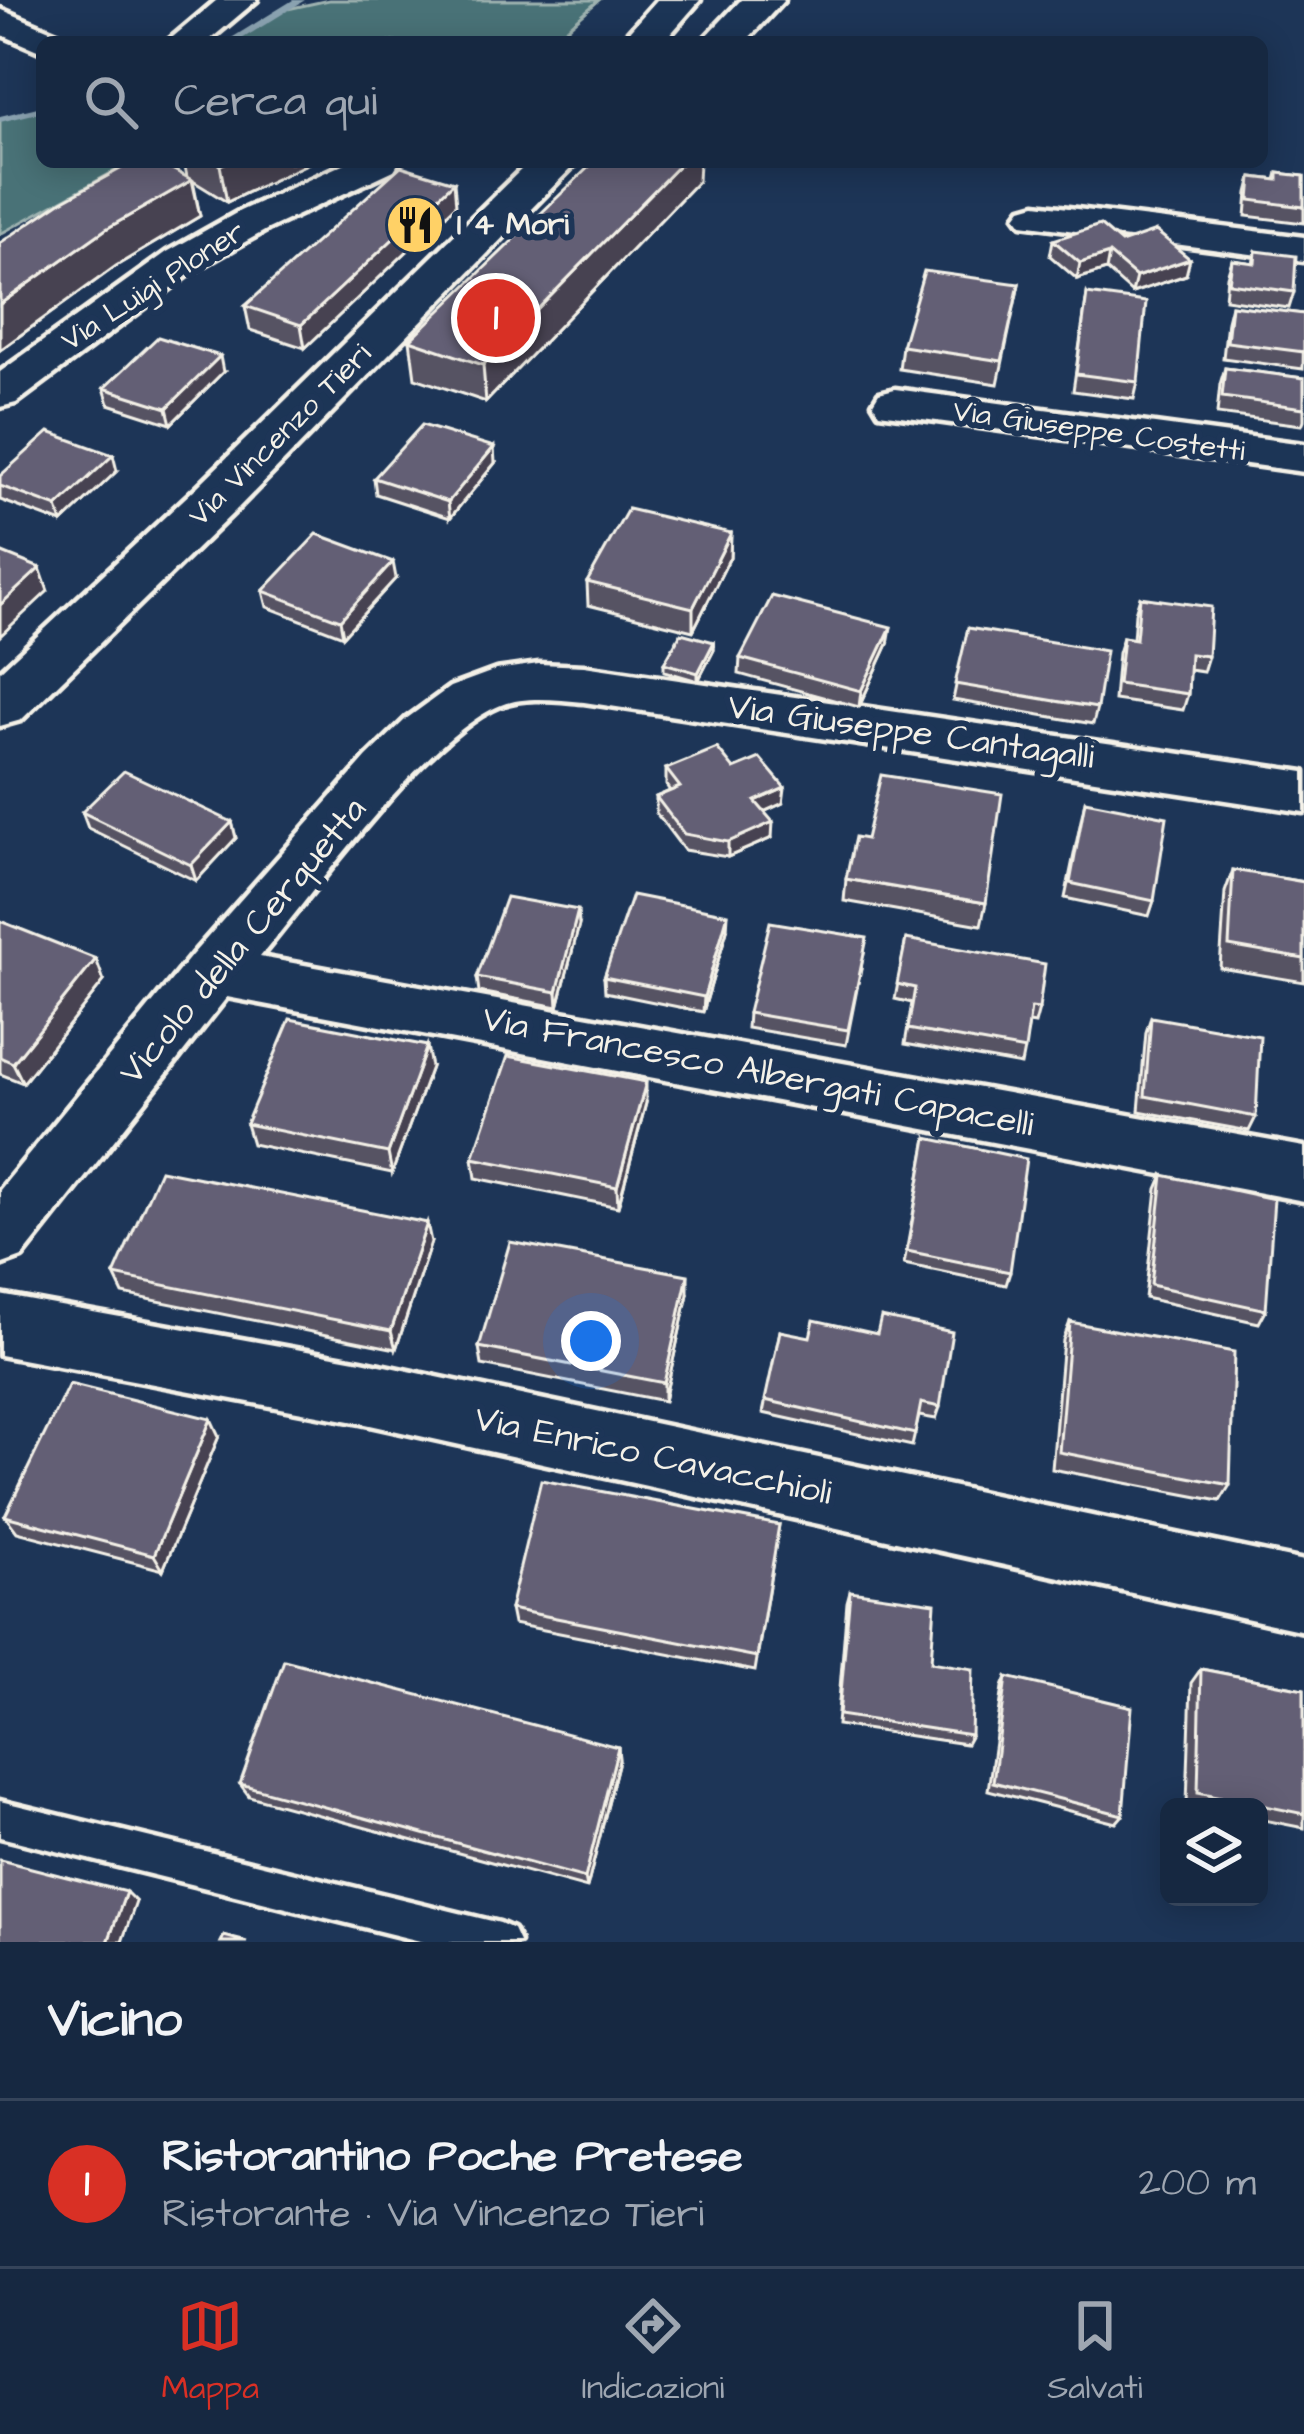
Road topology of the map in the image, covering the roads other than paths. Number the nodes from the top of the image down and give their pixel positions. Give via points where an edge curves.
1 (239, 0) edge
2 (764, 0) edge
3 (0, 20) edge
4 (193, 36) edge
5 (728, 36) edge
6 (36, 37) edge
7 (367, 168) edge
8 (549, 168) edge
9 (1036, 216) dead end
10 (1304, 249) edge
11 (0, 393) edge
12 (895, 404) dead end
13 (1304, 458) edge
14 (517, 683) joint
15 (0, 705) edge
16 (1304, 792) edge
17 (212, 971) junction
18 (1304, 1174) edge
19 (0, 1237) edge
20 (0, 1325) edge
21 (1304, 1596) edge
22 (0, 1819) edge
23 (500, 1942) edge

1 - 4 street
2 - 5 street
3 - 6 street
7 - 11 street, Via Luigi Ploner via 181,261
8 - 15 street, Via Vincenzo Tieri
9 - 10 street
12 - 13 street, Via Giuseppe Costetti
14 - 16 street, Via Giuseppe Cantagalli via 584,684
14 - 17 street, Vicolo della Cerquetta via 464,703 410,745
17 - 18 street, Via Francesco Albergati Capacelli
17 - 19 street, Vicolo della Cerquetta
20 - 21 street, Via Enrico Cavacchioli via 361,1392
22 - 23 lane

